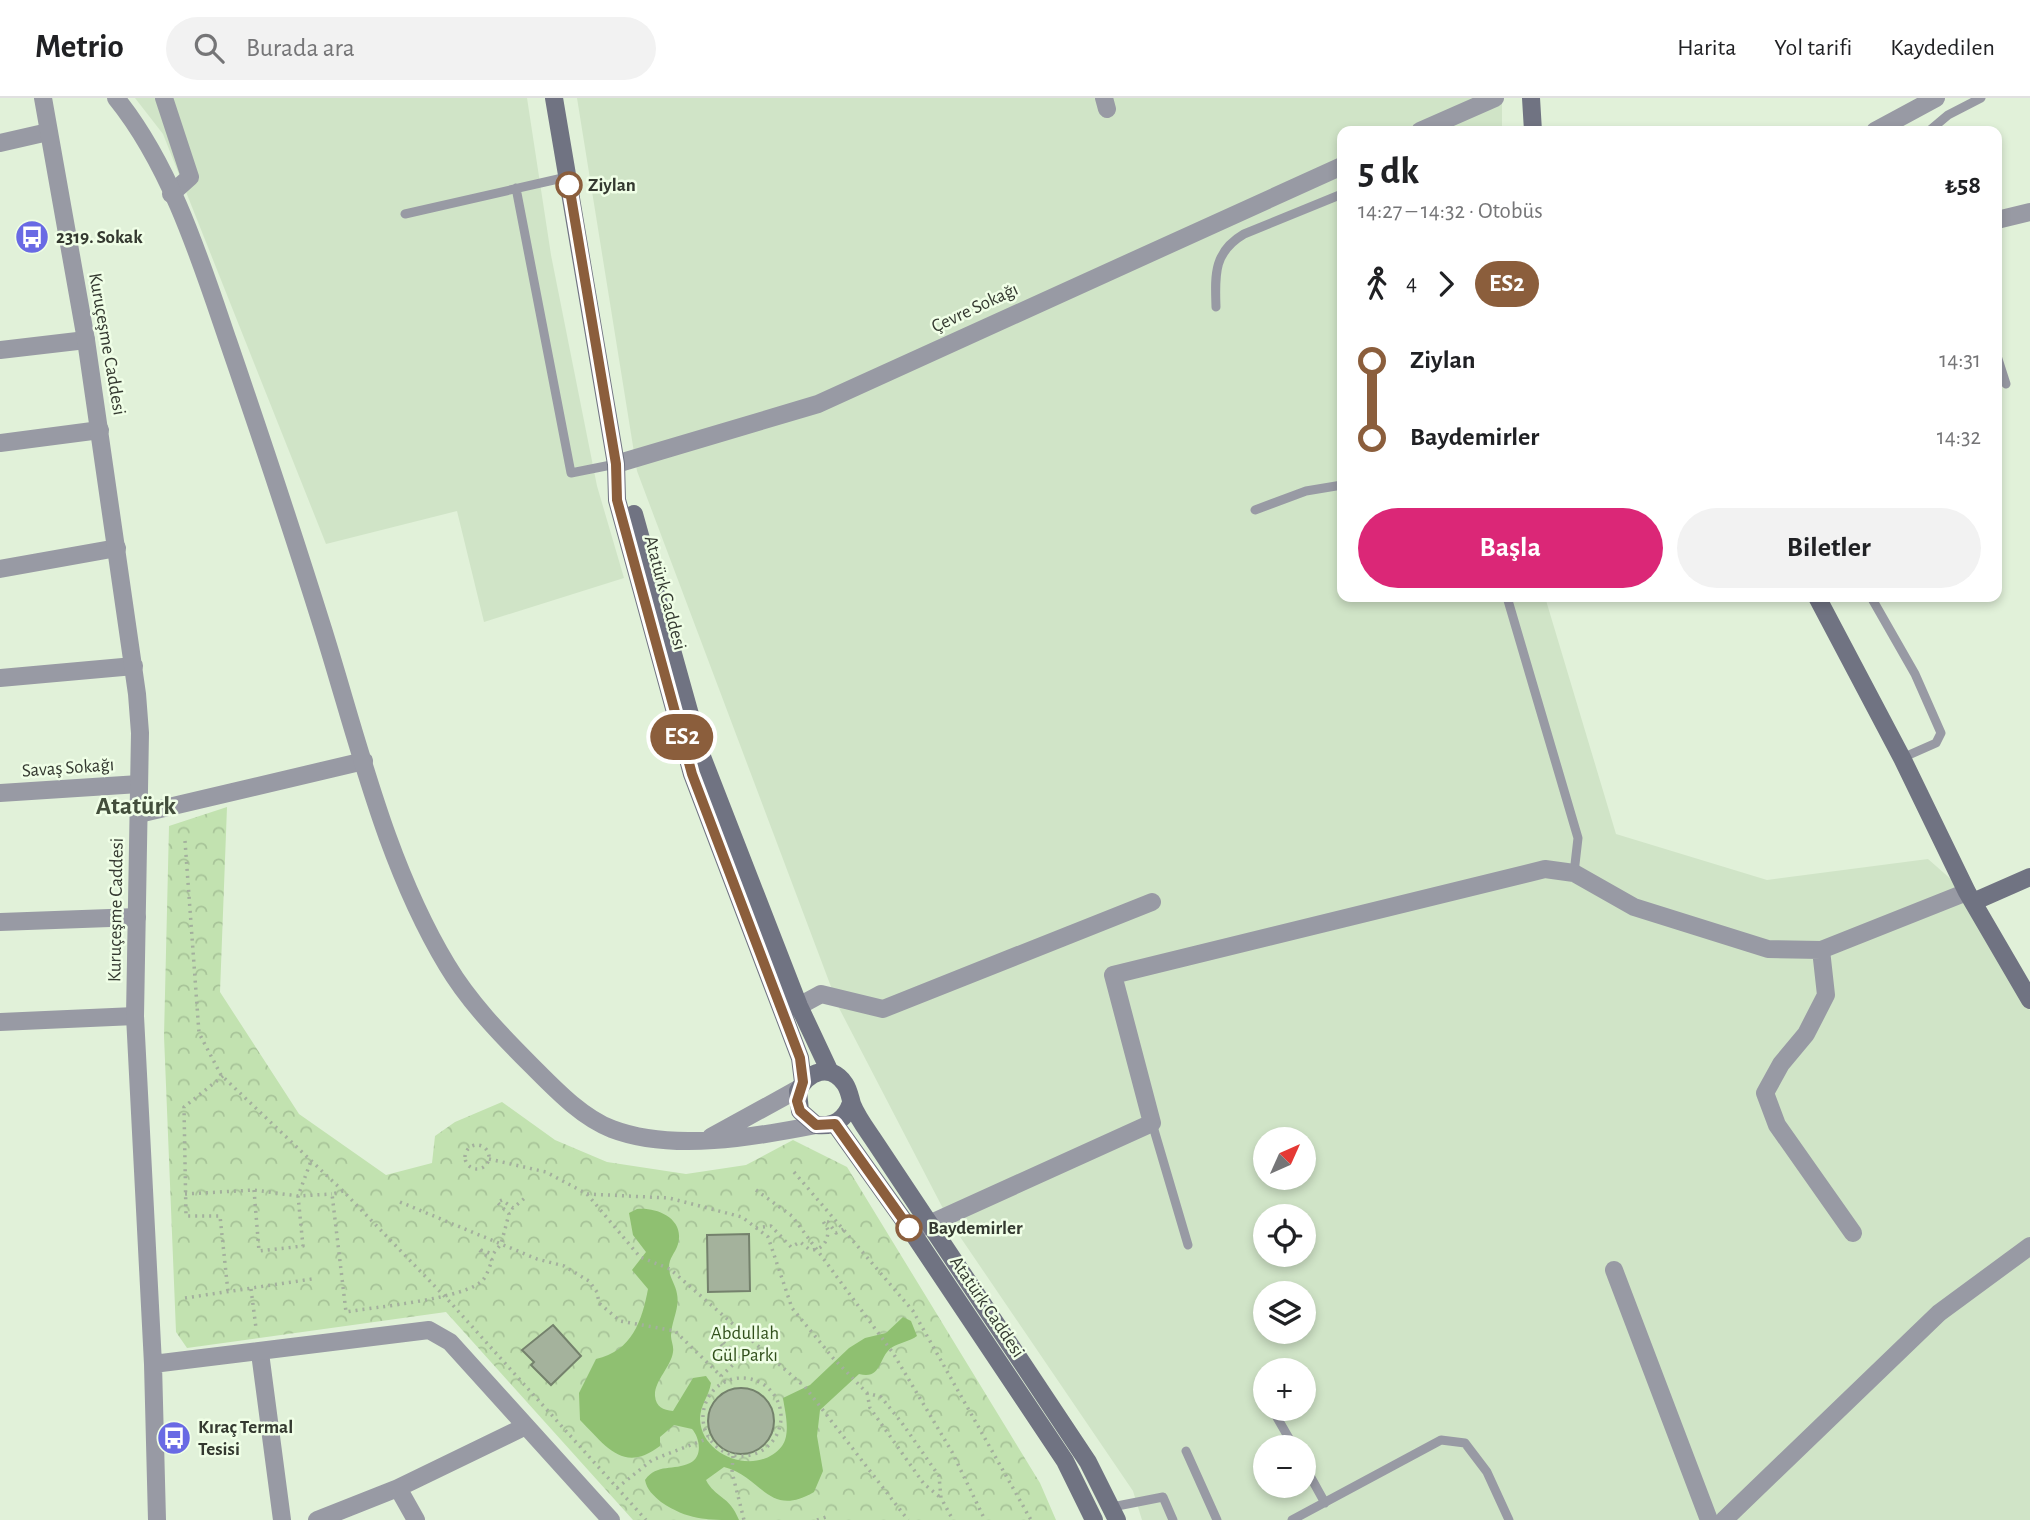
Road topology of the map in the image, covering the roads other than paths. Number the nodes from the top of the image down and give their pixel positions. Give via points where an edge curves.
1 (43, 98) edge
2 (116, 98) edge
3 (164, 98) edge
4 (554, 98) edge
5 (1494, 98) edge
6 (1531, 98) edge
7 (1936, 98) edge
8 (1981, 98) edge
9 (1431, 126) edge
10 (1533, 126) edge
11 (1884, 126) edge
12 (1935, 126) edge
13 (48, 132) junction
14 (0, 143) edge
15 (1337, 168) edge
16 (567, 177) junction
17 (516, 188) junction
18 (171, 194) junction
19 (1337, 196) edge
20 (2030, 212) edge
21 (405, 214) dead end
22 (2002, 219) edge
23 (1216, 307) dead end
24 (86, 341) junction
25 (0, 350) edge
26 (2002, 372) edge
27 (2006, 384) dead end
28 (100, 430) junction
29 (0, 443) edge
30 (616, 465) junction
31 (1337, 486) edge
32 (1255, 510) dead end
33 (117, 548) junction
34 (0, 569) edge
35 (1508, 602) edge
36 (1820, 602) edge
37 (1874, 602) edge
38 (134, 666) junction
39 (0, 678) edge
40 (1902, 758) junction
41 (364, 761) junction
42 (139, 784) junction
43 (0, 793) edge
44 (139, 814) junction
45 (1574, 873) junction
46 (2030, 877) edge
47 (1970, 897) junction
48 (1152, 902) dead end
49 (137, 917) junction
50 (0, 922) edge
51 (1822, 950) junction
52 (2030, 1000) edge
53 (799, 1006) junction
54 (135, 1016) junction
55 (0, 1022) edge
56 (830, 1072) junction
57 (801, 1085) junction
58 (851, 1103) junction
59 (825, 1124) junction
60 (1152, 1124) junction
61 (709, 1138) junction
62 (931, 1224) junction
63 (912, 1232) junction
64 (1853, 1233) dead end
65 (1188, 1245) dead end
66 (2030, 1246) edge
67 (1614, 1270) dead end
68 (260, 1353) junction
69 (153, 1364) junction
70 (526, 1426) junction
71 (1186, 1451) dead end
72 (1316, 1487) edge
73 (398, 1489) junction
74 (1325, 1503) junction
75 (1114, 1513) edge
76 (157, 1520) edge
77 (282, 1520) edge
78 (317, 1520) edge
79 (416, 1520) edge
80 (611, 1520) edge
81 (1094, 1520) edge
82 (1172, 1520) edge
83 (1217, 1520) edge
84 (1292, 1520) edge
85 (1509, 1520) edge
86 (1709, 1520) edge
87 (1724, 1520) edge

1 - 13 street, Kuruçeşme Caddesi
2 - 18 street via 152,152
3 - 18 street via 190,177
4 - 16 main road, Atatürk Caddesi
5 - 9 street
6 - 10 main road
7 - 11 street
8 - 12 lane
13 - 14 street
13 - 24 street, Kuruçeşme Caddesi
15 - 30 street, Çevre Sokağı via 818,404
16 - 17 lane
16 - 30 main road, Atatürk Caddesi
17 - 21 lane
17 - 30 lane via 571,473
18 - 41 street via 212,295 285,508
19 - 23 lane via 1230,244 1214,271
20 - 22 street
24 - 25 street
24 - 28 street, Kuruçeşme Caddesi
26 - 27 lane
28 - 29 street
28 - 33 street, Kuruçeşme Caddesi
30 - 53 main road via 701,754
30 - 57 main road, Atatürk Caddesi via 617,500 692,774 800,1058
31 - 32 lane via 1306,491
33 - 34 street
33 - 38 street, Kuruçeşme Caddesi
35 - 45 lane via 1578,838
36 - 40 main road
37 - 40 lane via 1941,733 1936,743
38 - 39 street
38 - 42 street, Kuruçeşme Caddesi
40 - 47 main road
41 - 44 street
41 - 61 street via 397,859 424,921 463,988 505,1039 581,1111 609,1128 634,1136
42 - 43 street, Savaş Sokağı
42 - 44 street, Kuruçeşme Caddesi
44 - 49 street, Kuruçeşme Caddesi
45 - 51 street via 1634,907 1768,950
45 - 60 street via 1545,869 1113,975
46 - 47 main road
47 - 51 street
47 - 52 main road
48 - 53 street via 883,1009 821,994
49 - 50 street
49 - 54 street, Kuruçeşme Caddesi
51 - 64 street via 1826,995 1807,1034 1781,1064 1765,1093 1777,1125
53 - 56 main road
54 - 55 street
54 - 69 street, Kuruçeşme Caddesi
56 - 57 main road via 810,1075
56 - 58 main road via 845,1084
57 - 59 main road via 800,1111
57 - 61 street
58 - 59 main road via 843,1119
58 - 62 main road
59 - 61 street via 732,1139
59 - 63 main road, Atatürk Caddesi
60 - 62 street
60 - 65 lane
62 - 63 street
62 - 75 main road via 1088,1462
63 - 81 main road, Atatürk Caddesi via 1065,1461
66 - 87 street via 1939,1313
67 - 86 street
68 - 69 street
68 - 70 street via 429,1330 450,1342
68 - 77 street
69 - 76 street, Kuruçeşme Caddesi
70 - 73 street
70 - 80 street
71 - 83 lane
72 - 74 lane
73 - 78 street
73 - 79 street
74 - 84 lane
74 - 85 lane via 1441,1440 1465,1443 1486,1472
75 - 82 lane via 1163,1497

